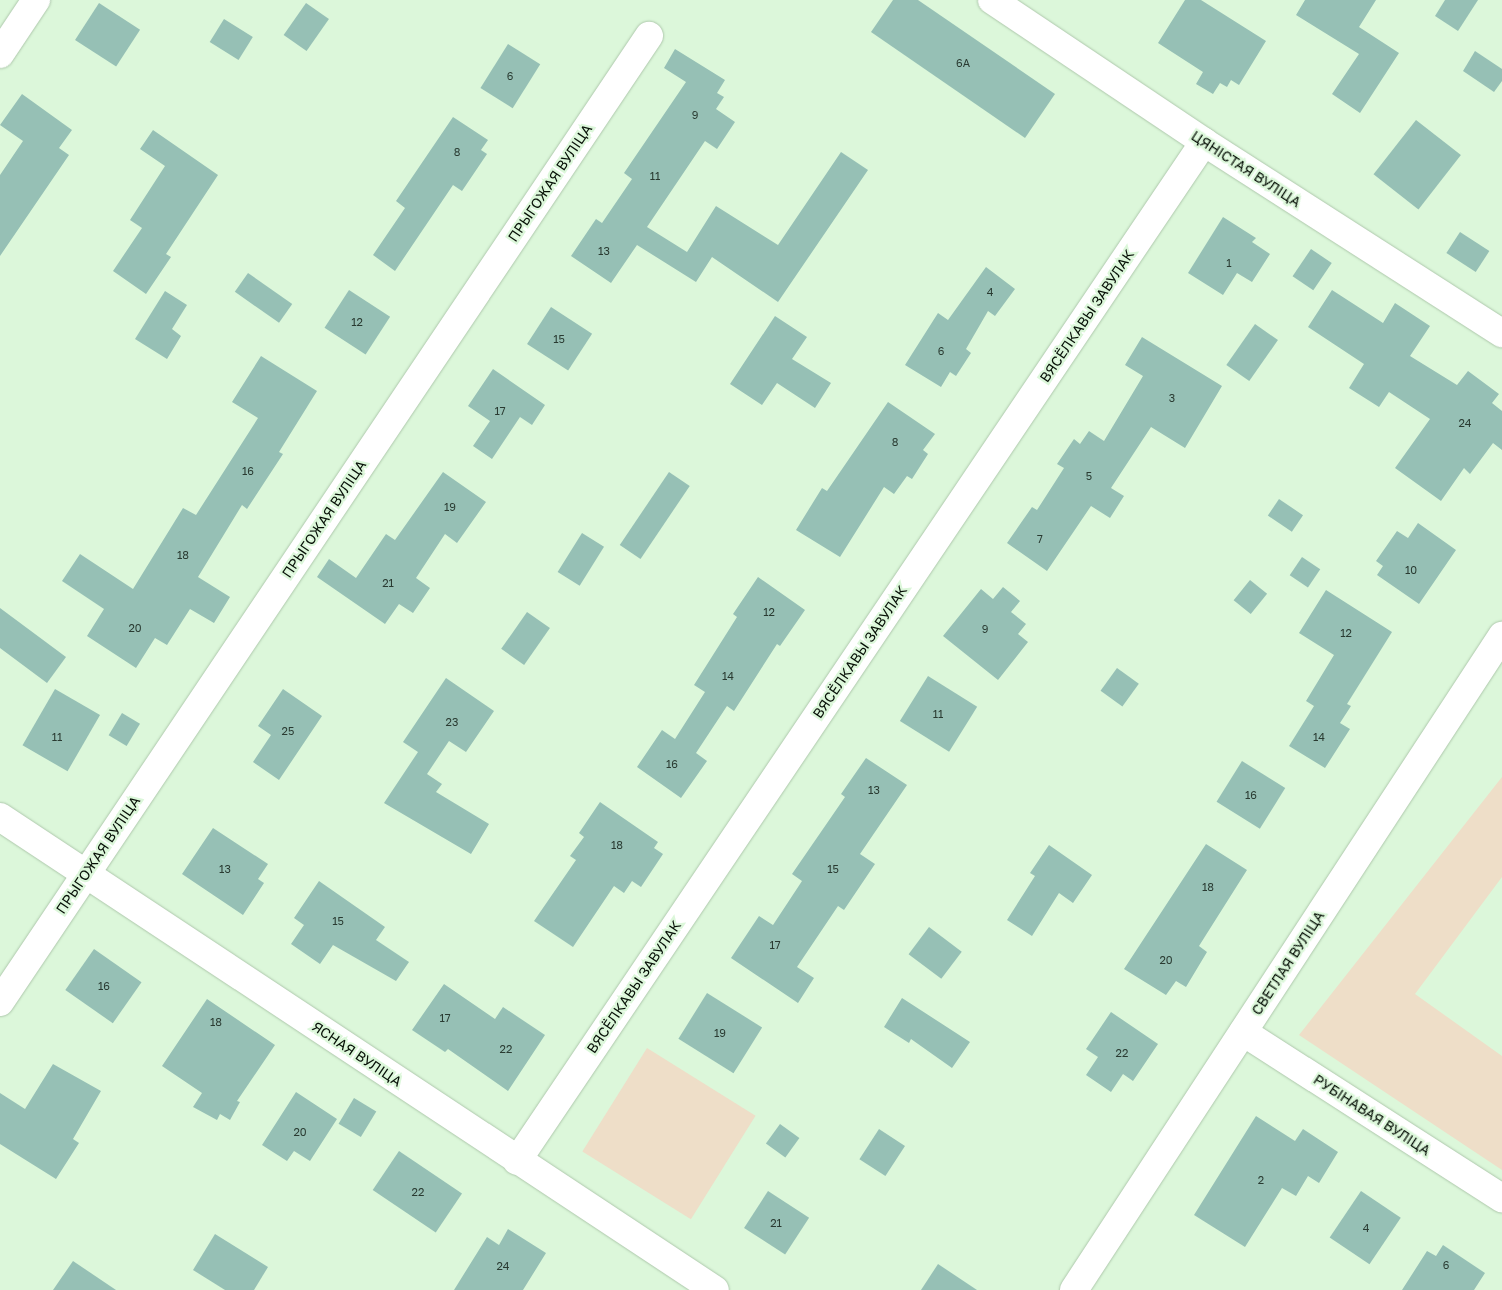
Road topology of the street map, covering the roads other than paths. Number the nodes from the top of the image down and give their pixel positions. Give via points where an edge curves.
1 (36, 0) edge
2 (992, 0) edge
3 (649, 36) dead end
4 (0, 54) edge
5 (1204, 142) junction
6 (1502, 333) edge
7 (1502, 636) edge
8 (0, 817) edge
9 (86, 873) junction
10 (0, 1002) edge
11 (1243, 1032) junction
12 (517, 1161) junction
13 (1502, 1198) edge
14 (714, 1290) edge
15 (1074, 1290) edge

1 - 4 street
2 - 5 street, ЦЯНІСТАЯ ВУЛІЦА
3 - 9 street, ПРЫГОЖАЯ ВУЛІЦА
5 - 6 street, ЦЯНІСТАЯ ВУЛІЦА
5 - 12 street, ВЯСЁЛКАВЫ ЗАВУЛАК
7 - 11 street, СВЕТЛАЯ ВУЛІЦА
8 - 9 street, ЯСНАЯ ВУЛІЦА
9 - 10 street, ПРЫГОЖАЯ ВУЛІЦА
9 - 12 street, ЯСНАЯ ВУЛІЦА
11 - 13 street, РУБІНАВАЯ ВУЛІЦА
11 - 15 street, СВЕТЛАЯ ВУЛІЦА
12 - 14 street, ЯСНАЯ ВУЛІЦА

